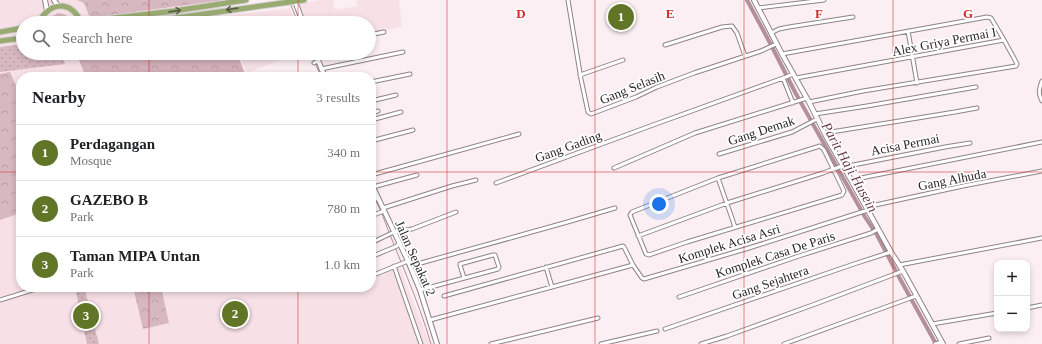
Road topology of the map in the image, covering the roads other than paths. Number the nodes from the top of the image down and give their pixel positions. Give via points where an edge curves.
1 (45, 0) edge
2 (54, 0) edge
3 (246, 0) edge
4 (304, 0) edge
5 (568, 0) edge
6 (754, 0) edge
7 (824, 0) edge
8 (294, 1) junction
9 (58, 6) junction
10 (758, 8) junction
11 (47, 11) junction
12 (42, 16) edge
13 (77, 16) edge
14 (131, 16) edge
15 (189, 16) edge
16 (300, 16) edge
17 (853, 17) dead end
18 (16, 29) edge
19 (908, 31) junction
20 (0, 32) edge
21 (384, 32) dead end
22 (771, 33) junction
23 (376, 34) edge
24 (16, 39) edge
25 (1004, 40) junction
26 (0, 41) edge
27 (775, 44) junction
28 (665, 45) dead end
29 (404, 52) dead end
30 (782, 54) junction
31 (745, 56) junction
32 (912, 57) junction
33 (376, 58) edge
34 (316, 60) edge
35 (365, 60) edge
36 (623, 60) dead end
37 (322, 69) junction
38 (323, 72) edge
39 (410, 74) dead end
40 (792, 74) junction
41 (580, 75) junction
42 (785, 78) junction
43 (796, 78) junction
44 (376, 81) edge
45 (1042, 81) edge
46 (917, 83) junction
47 (976, 87) dead end
48 (396, 95) dead end
49 (376, 100) edge
50 (804, 100) junction
51 (1042, 101) edge
52 (793, 103) junction
53 (977, 108) dead end
54 (401, 112) dead end
55 (815, 114) junction
56 (376, 119) edge
57 (816, 120) junction
58 (413, 130) dead end
59 (825, 133) junction
60 (519, 134) dead end
61 (376, 140) edge
62 (1042, 142) edge
63 (970, 143) dead end
64 (719, 154) dead end
65 (842, 166) junction
66 (614, 168) dead end
67 (835, 169) junction
68 (1042, 171) edge
69 (376, 174) edge
70 (417, 176) dead end
71 (718, 178) junction
72 (476, 180) dead end
73 (851, 180) junction
74 (496, 183) dead end
75 (376, 186) edge
76 (376, 200) edge
77 (727, 203) junction
78 (615, 208) dead end
79 (867, 209) junction
80 (383, 210) junction
81 (456, 212) dead end
82 (376, 214) edge
83 (858, 214) joint
84 (736, 227) junction
85 (878, 230) junction
86 (393, 233) junction
87 (638, 236) junction
88 (1042, 238) edge
89 (376, 240) edge
90 (398, 244) junction
91 (890, 252) junction
92 (376, 255) edge
93 (404, 262) junction
94 (633, 265) junction
95 (899, 265) junction
96 (394, 266) junction
97 (410, 266) junction
98 (546, 267) junction
99 (902, 271) junction
100 (376, 274) edge
101 (464, 278) junction
102 (552, 287) junction
103 (420, 290) junction
104 (26, 292) edge
105 (444, 296) dead end
106 (915, 296) junction
107 (679, 297) dead end
108 (0, 300) edge
109 (1042, 305) edge
110 (1030, 307) edge
111 (994, 314) edge
112 (598, 318) dead end
113 (430, 320) junction
114 (932, 324) junction
115 (665, 329) dead end
116 (657, 331) dead end
117 (989, 338) dead end
118 (939, 343) edge
119 (421, 344) edge
120 (437, 344) edge
121 (490, 344) edge
122 (601, 344) edge
123 (701, 344) edge
124 (784, 344) edge
125 (959, 344) edge

1 - 11 street
2 - 9 street
14 -> 3 highway
4 - 8 highway
5 - 41 street, Gang Selasih
6 - 10 street
7 - 10 street
8 -> 15 highway
8 - 16 street
9 - 11 highway
9 - 13 highway via 70,8
10 - 22 street
11 - 12 highway
17 - 22 street via 789,26
18 - 20 highway
19 - 25 street, Alex Griya Permai I via 987,17 991,18
19 - 30 street, Alex Griya Permai I
19 - 32 street
21 - 23 street
22 - 27 street
24 - 26 highway
25 - 32 street, Alex Griya Permai I
25 - 46 street via 1016,60 1016,66
27 - 30 street
27 - 31 street, Gang Selasih via 761,52
28 - 31 street via 732,26
29 - 33 street
30 - 40 street
31 - 41 street, Gang Selasih via 694,73 591,114 588,112
32 - 43 street, Alex Griya Permai I
32 - 46 street
34 - 37 street
35 - 37 street
36 - 41 street
37 - 38 street
39 - 44 street
40 - 42 street, Gang Gading
40 - 43 street
42 - 52 street
42 - 74 street, Gang Gading
43 - 50 street
45 - 51 street via 1039,96
46 - 50 street
47 - 55 street
48 - 49 street
50 - 52 street
50 - 55 street
52 - 66 street via 695,133
53 - 59 street
54 - 56 street
55 - 57 street
57 - 59 street
57 - 64 street, Gang Demak via 792,132
58 - 61 street
59 - 65 street
60 - 69 street
62 - 73 street
63 - 65 street, Acisa Permai
65 - 67 street, Acisa Permai
65 - 73 street
67 - 71 street via 820,146
67 - 77 street, Acisa Permai
67 - 84 street via 844,191 842,195
68 - 79 street, Gang Alhuda via 963,186
70 - 75 street
71 - 77 street
71 - 87 street via 632,212 630,215
72 - 80 street
73 - 79 street
76 - 80 street, Jalan Sepakat 2
77 - 84 street
77 - 87 street, Acisa Permai
78 - 97 street
79 - 83 street, Gang Alhuda
79 - 85 street
80 - 82 street
80 - 86 street, Jalan Sepakat 2
81 - 86 street via 412,229
83 - 94 street, Komplek Acisa Asri via 644,279
84 - 87 street via 649,255 646,254
85 - 91 street
85 - 107 street, Komplek Casa De Paris
86 - 89 street
86 - 90 street, Jalan Sepakat 2
88 - 95 street
90 - 92 street
90 - 93 street, Jalan Sepakat 2
91 - 95 street
91 - 115 street, Gang Sejahtera
93 - 96 street
93 - 97 street, Jalan Sepakat 2
94 - 98 street, Komplek Acisa Asri via 623,246
94 - 102 street
95 - 99 street
96 - 100 street
96 - 119 street
97 - 103 street, Jalan Sepakat 2
98 - 102 street
98 - 105 street
99 - 106 street
99 - 123 street
101 - 101 street via 460,264 495,255 498,269
101 - 103 street
102 - 113 street
103 - 113 street, Jalan Sepakat 2
104 - 108 street
106 - 114 street
106 - 124 street
109 - 110 street
111 - 114 street
112 - 121 street
113 - 120 street, Jalan Sepakat 2
114 - 118 street
116 - 122 street
117 - 125 street

